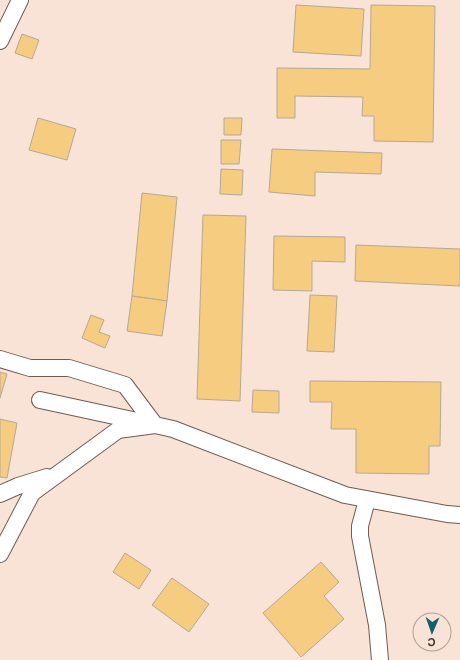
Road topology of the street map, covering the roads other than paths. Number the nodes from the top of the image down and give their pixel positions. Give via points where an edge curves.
1 (20, 0) edge
2 (0, 21) edge
3 (0, 41) edge
4 (0, 359) edge
5 (40, 400) dead end
6 (155, 425) junction
7 (55, 475) junction
8 (0, 494) edge
9 (367, 500) junction
10 (460, 515) edge
11 (0, 554) edge
12 (380, 660) edge

1 - 2 street
1 - 3 street
4 - 6 street via 30,368 69,368 125,385
5 - 6 street
6 - 7 street via 118,430
6 - 9 street via 173,429 319,487
7 - 8 street
7 - 11 street via 32,493
9 - 10 street
9 - 12 street via 360,536 377,625

